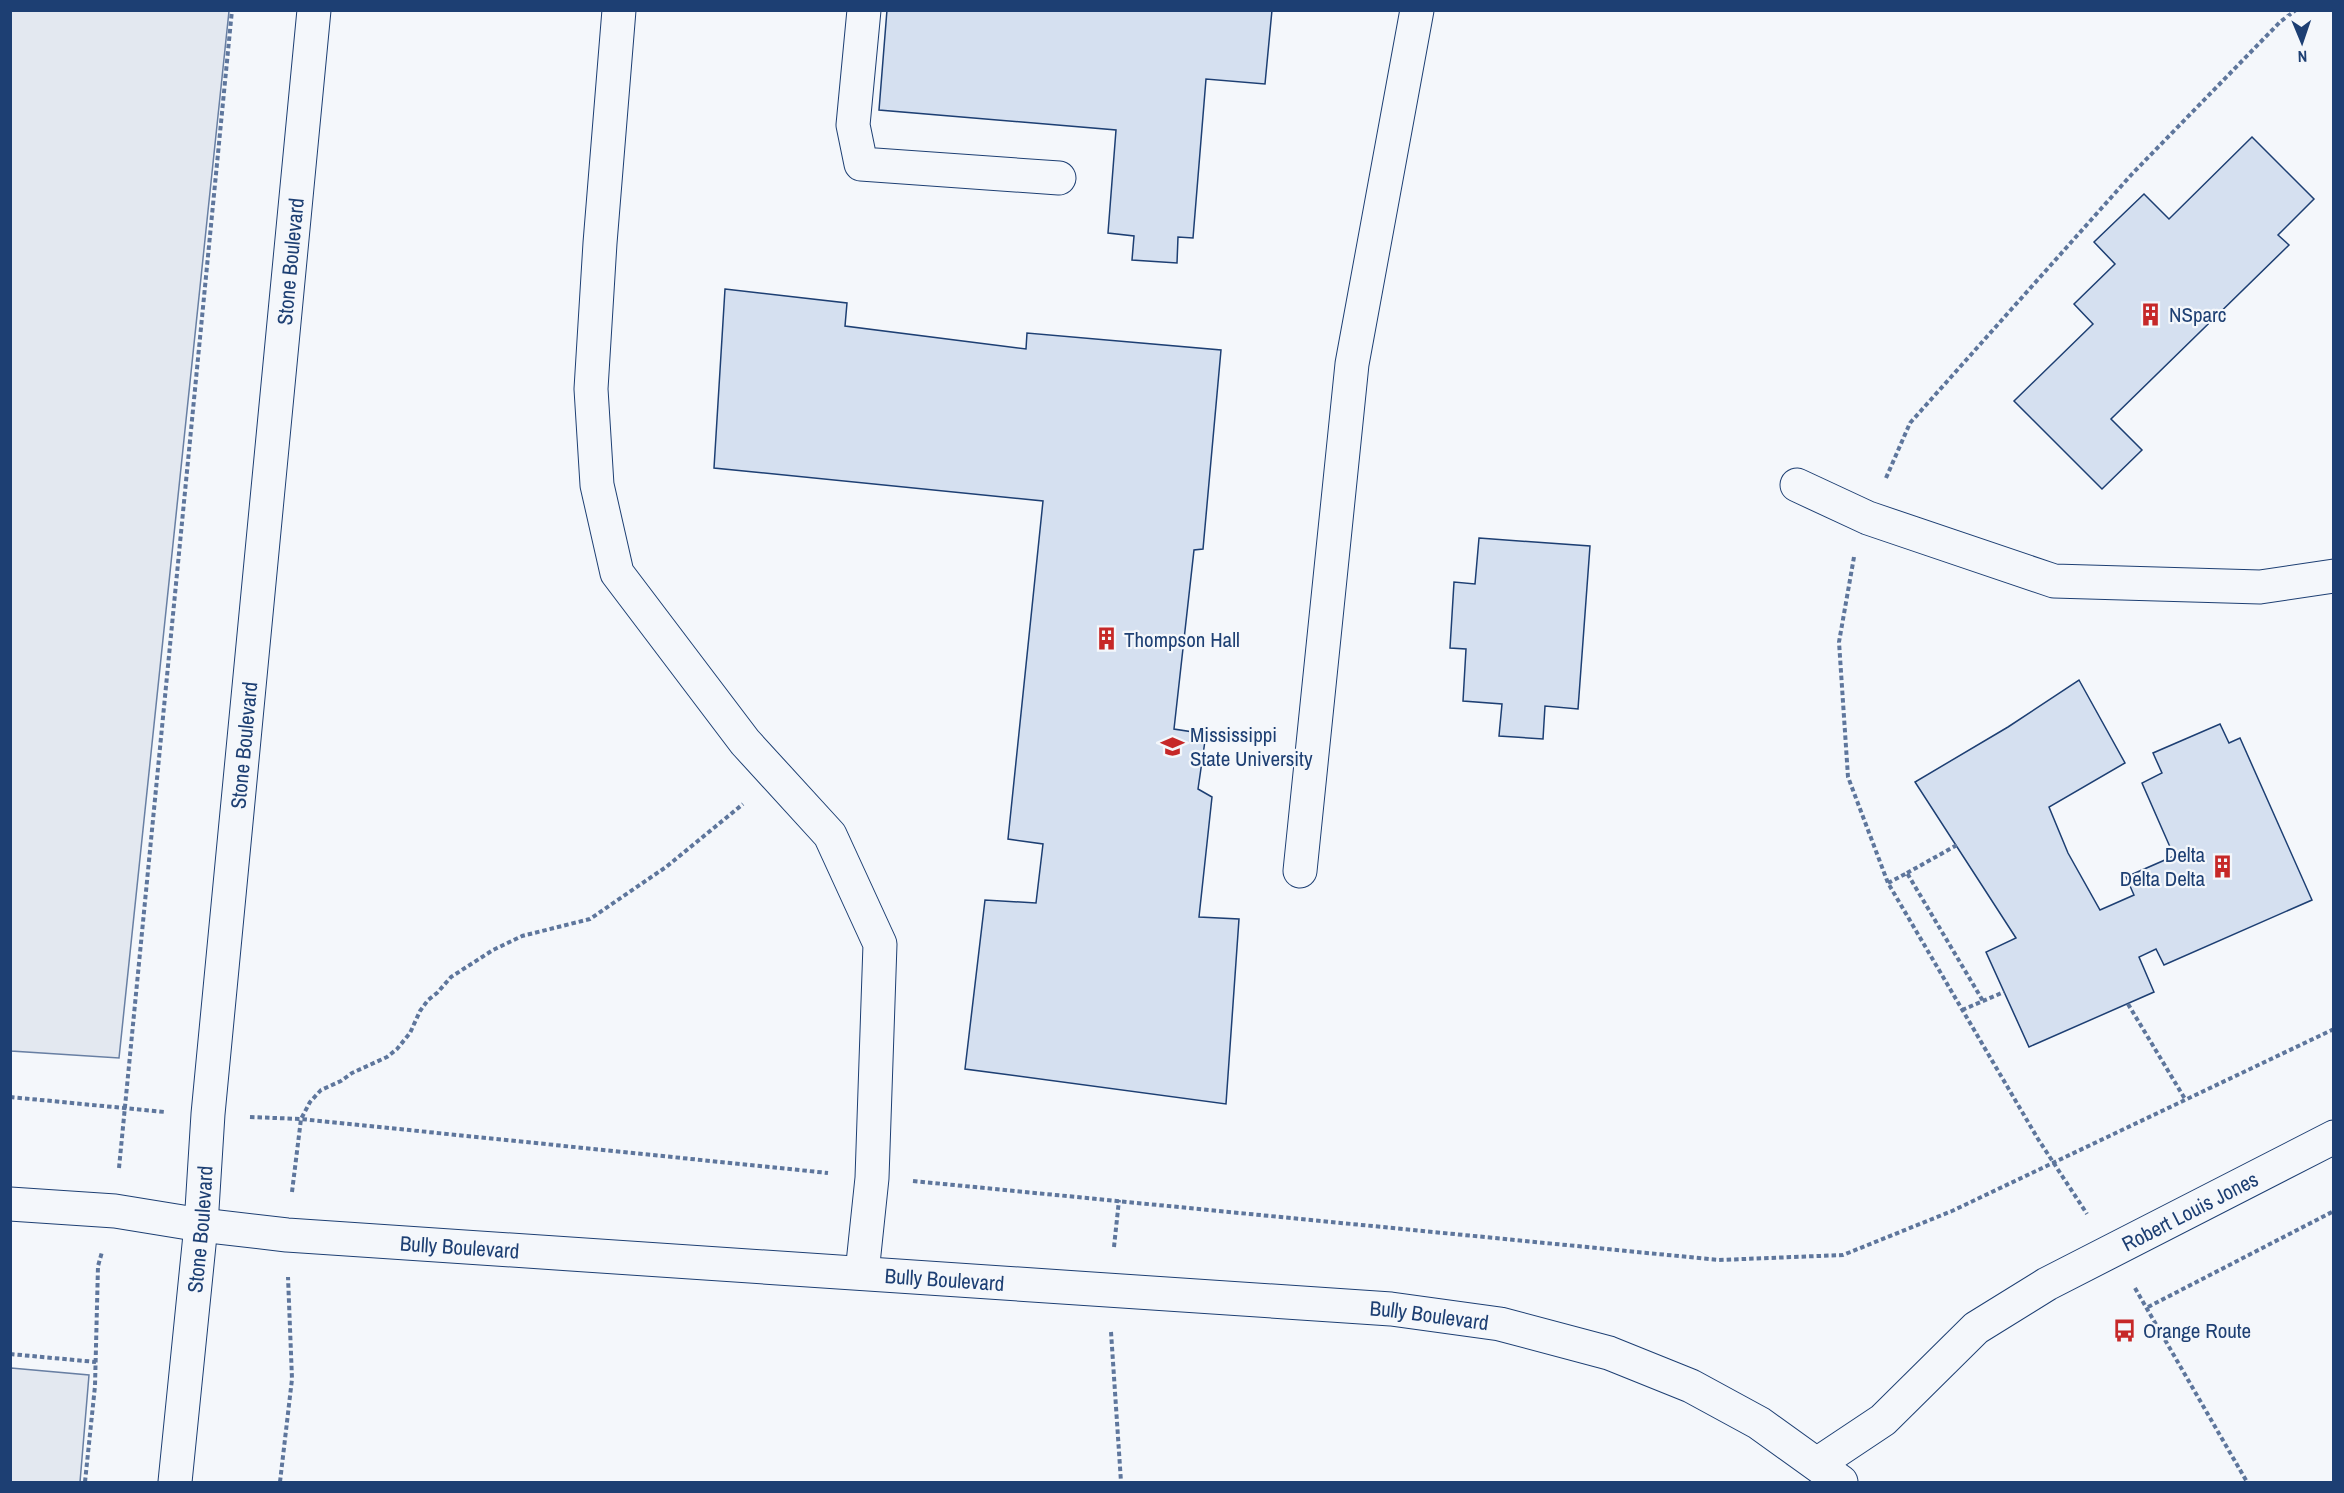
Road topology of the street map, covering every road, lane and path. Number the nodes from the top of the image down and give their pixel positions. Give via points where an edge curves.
1 (232, 10) edge
2 (314, 10) edge
3 (619, 10) edge
4 (864, 10) edge
5 (1417, 10) edge
6 (1059, 178) dead end
7 (1797, 485) dead end
8 (2334, 576) edge
9 (775, 775) junction
10 (1957, 845) dead end
11 (1300, 871) dead end
12 (1907, 873) junction
13 (1888, 884) dead end
14 (2004, 992) dead end
15 (1983, 1001) junction
16 (2128, 1004) dead end
17 (1962, 1010) dead end
18 (2334, 1029) edge
19 (10, 1097) edge
20 (2185, 1100) junction
21 (125, 1109) junction
22 (208, 1114) junction
23 (301, 1119) junction
24 (2334, 1137) edge
25 (2054, 1162) junction
26 (872, 1178) junction
27 (1119, 1200) junction
28 (10, 1204) edge
29 (115, 1211) junction
30 (2334, 1211) edge
31 (201, 1225) junction
32 (287, 1235) junction
33 (2111, 1251) junction
34 (862, 1273) junction
35 (1108, 1289) junction
36 (2148, 1307) junction
37 (10, 1354) edge
38 (96, 1362) junction
39 (1829, 1473) edge
40 (85, 1482) edge
41 (175, 1482) edge
42 (280, 1482) edge
43 (1121, 1482) edge
44 (2247, 1482) edge

1 - 21 path
2 - 22 street, Stone Boulevard
3 - 9 street via 591,389 597,485 617,573 745,742
4 - 6 street via 853,126 861,164
5 - 11 street via 1352,364
7 - 8 street via 1868,518 2054,581 2260,587
9 - 23 path via 666,867 590,919 522,936 451,977 428,1000 397,1049 321,1090
9 - 26 street via 830,836 880,944
10 - 12 path
12 - 13 path
12 - 15 path
14 - 15 path
15 - 17 path
16 - 20 path
18 - 20 path
19 - 21 path
20 - 25 path
21 - 22 path
21 - 29 path
22 - 23 path
22 - 31 street, Stone Boulevard
23 - 26 path
23 - 32 path
24 - 33 street, Robert Louis Jones
25 - 27 path via 1952,1211 1843,1255 1719,1260
25 - 33 path
26 - 27 path
26 - 34 street
27 - 35 path
28 - 29 street, Bully Boulevard
29 - 31 street, Bully Boulevard
29 - 38 path via 98,1266
30 - 36 path
31 - 32 street, Bully Boulevard
31 - 41 street, Stone Boulevard
32 - 34 street, Bully Boulevard
32 - 42 path via 292,1379
33 - 36 path
33 - 39 street, Robert Louis Jones via 2047,1284 1976,1328
34 - 35 street, Bully Boulevard
35 - 39 street, Bully Boulevard via 1391,1310 1500,1324 1609,1353 1691,1386 1759,1423
35 - 43 path
36 - 44 path
37 - 38 path
38 - 40 path

